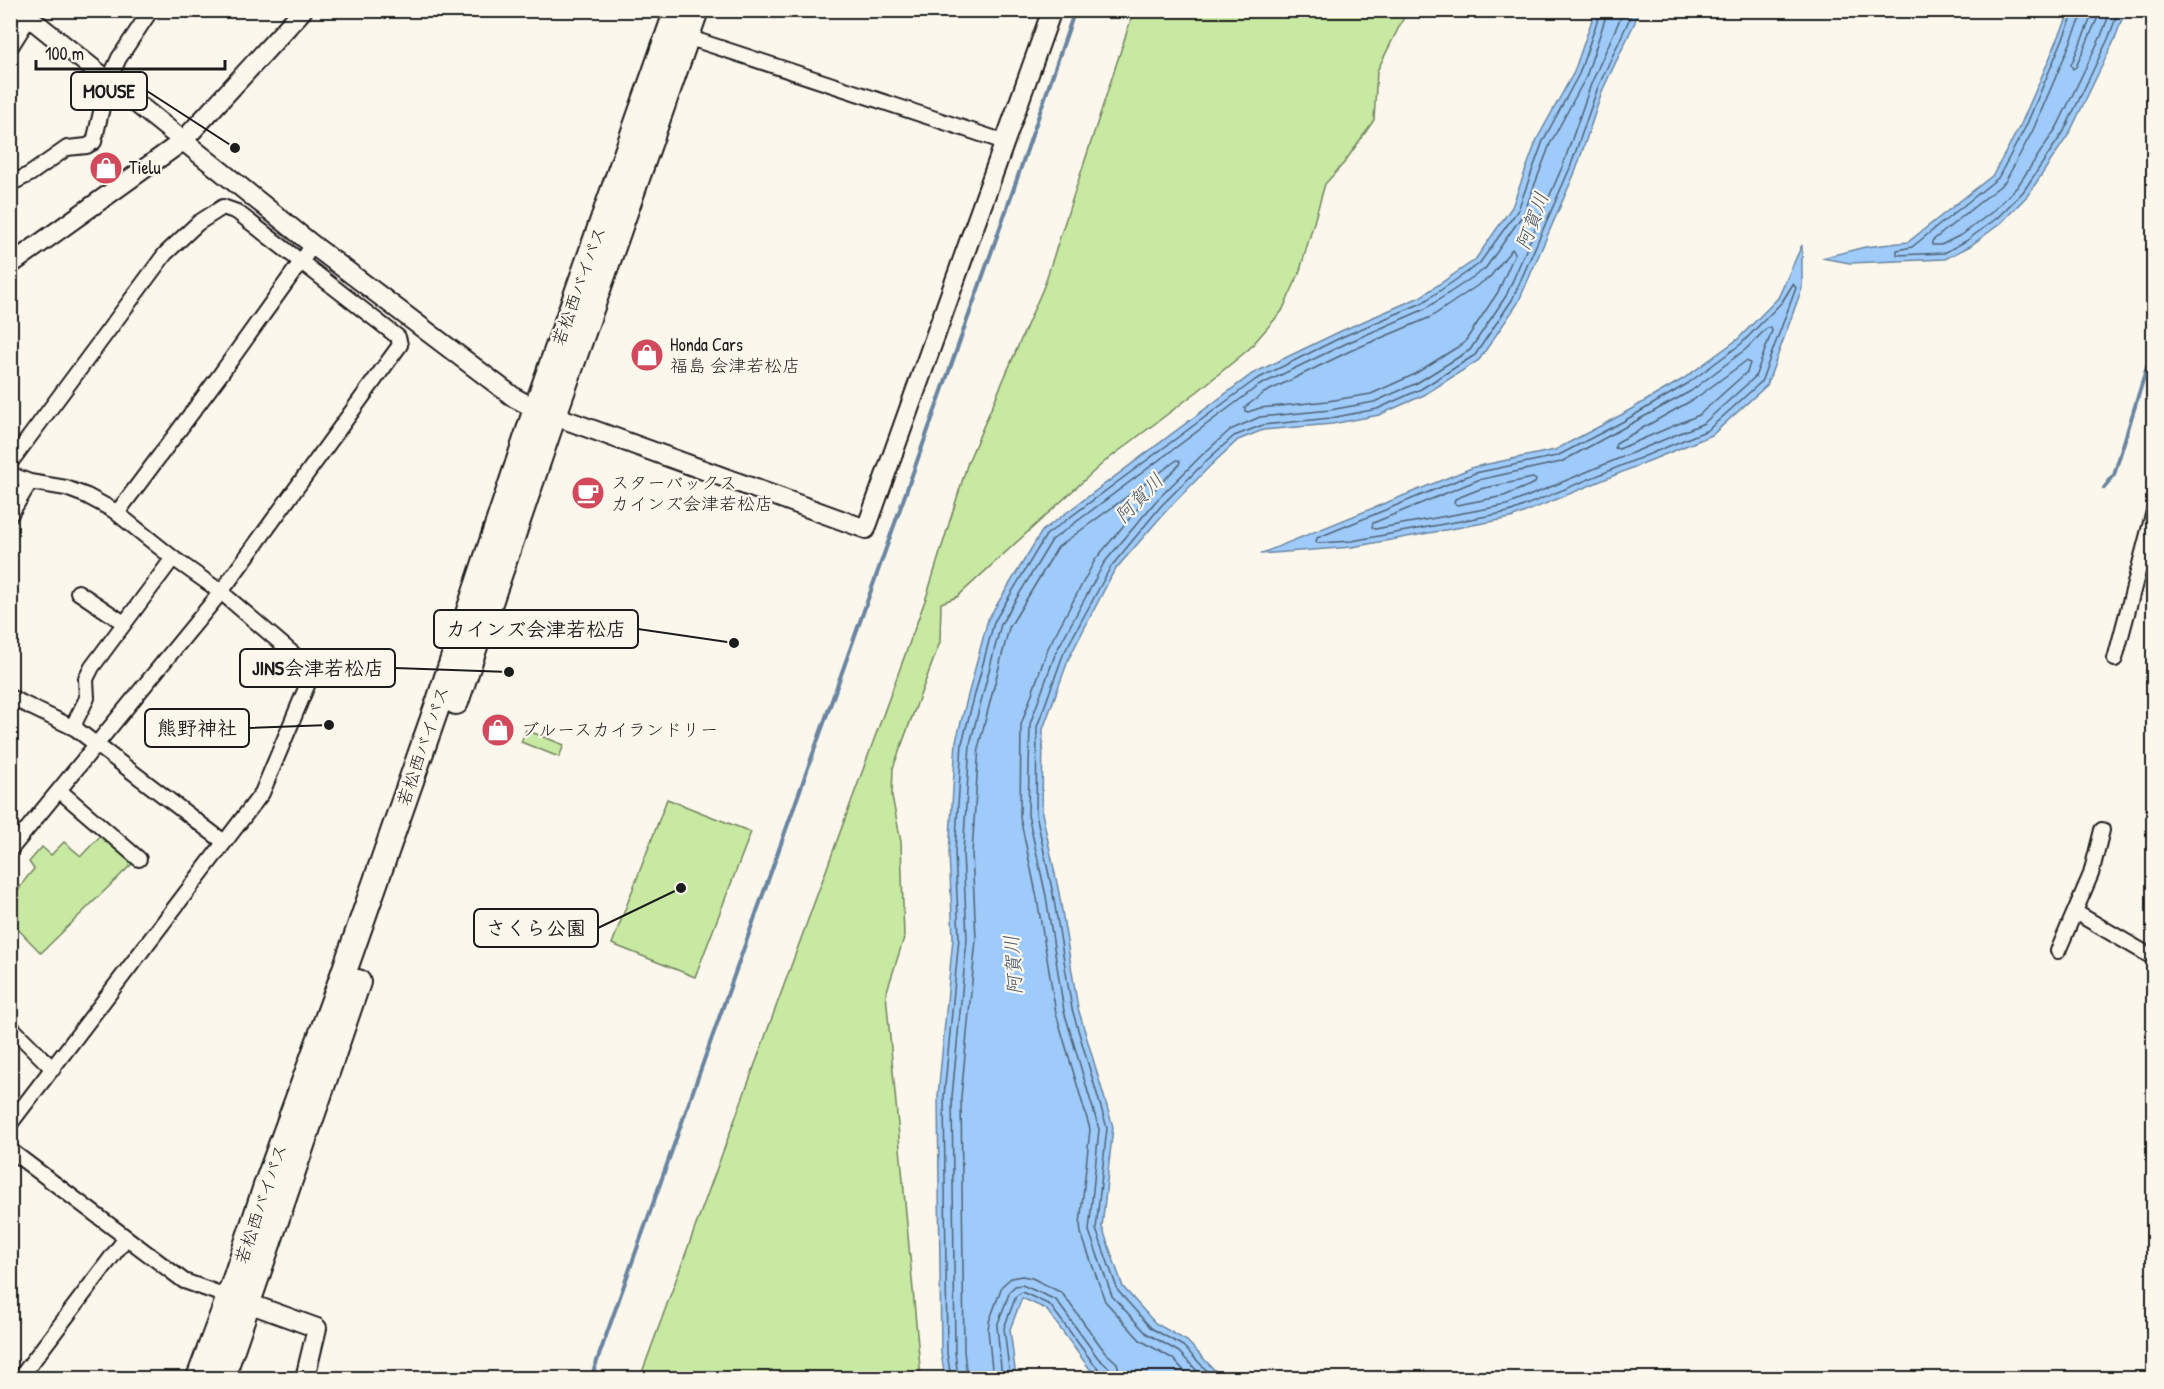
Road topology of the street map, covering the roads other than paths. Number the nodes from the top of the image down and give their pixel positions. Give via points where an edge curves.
1 (151, 10) edge
2 (303, 10) edge
3 (677, 10) edge
4 (696, 10) edge
5 (1052, 10) edge
6 (28, 13) edge
7 (687, 37) junction
8 (10, 48) edge
9 (108, 82) junction
10 (183, 141) junction
11 (1005, 142) junction
12 (10, 184) edge
13 (314, 245) junction
14 (301, 263) junction
15 (10, 265) edge
16 (545, 412) junction
17 (10, 463) edge
18 (10, 474) edge
19 (30, 482) junction
20 (2154, 511) edge
21 (117, 513) junction
22 (10, 515) edge
23 (172, 558) junction
24 (78, 592) dead end
25 (221, 592) junction
26 (124, 623) junction
27 (2115, 659) dead end
28 (10, 697) edge
29 (76, 729) junction
30 (97, 746) junction
31 (60, 791) junction
32 (2102, 830) dead end
33 (224, 842) junction
34 (10, 850) edge
35 (139, 859) dead end
36 (2075, 912) junction
37 (2058, 951) dead end
38 (2154, 958) edge
39 (10, 1026) edge
40 (53, 1069) junction
41 (10, 1124) edge
42 (10, 1150) edge
43 (126, 1238) junction
44 (239, 1300) junction
45 (20, 1378) edge
46 (199, 1378) edge
47 (222, 1378) edge
48 (305, 1378) edge

1 - 9 street
2 - 10 street
3 - 16 highway, 若松西バイパス
4 - 7 highway, 若松西バイパス
5 - 11 street
6 - 8 street
6 - 9 street
7 - 11 street
7 - 16 highway, 若松西バイパス
9 - 10 street
9 - 12 street via 94,142 67,148
10 - 13 street
10 - 15 street
11 - 16 street via 866,529
13 - 14 street
13 - 16 street via 515,398
14 - 17 street via 237,212 223,207 198,223 142,282
14 - 21 street
14 - 25 street via 398,337 400,345
16 - 44 highway, 若松西バイパス via 267,1183
18 - 19 street
19 - 21 street via 66,488
19 - 22 street
20 - 27 street
21 - 23 street
23 - 25 street
23 - 26 street
24 - 26 street
25 - 30 street
25 - 33 street via 311,669 262,793
26 - 29 street via 86,678 87,698 75,722
28 - 29 street
29 - 30 street
30 - 31 street
30 - 33 street
31 - 34 street
31 - 35 street
32 - 36 street via 2091,874
33 - 40 street
36 - 37 street
36 - 38 street
39 - 40 street
40 - 41 street
42 - 43 street
43 - 44 street via 184,1281
43 - 45 street
44 - 46 highway, 若松西バイパス
44 - 47 highway, 若松西バイパス
44 - 48 street via 317,1328

